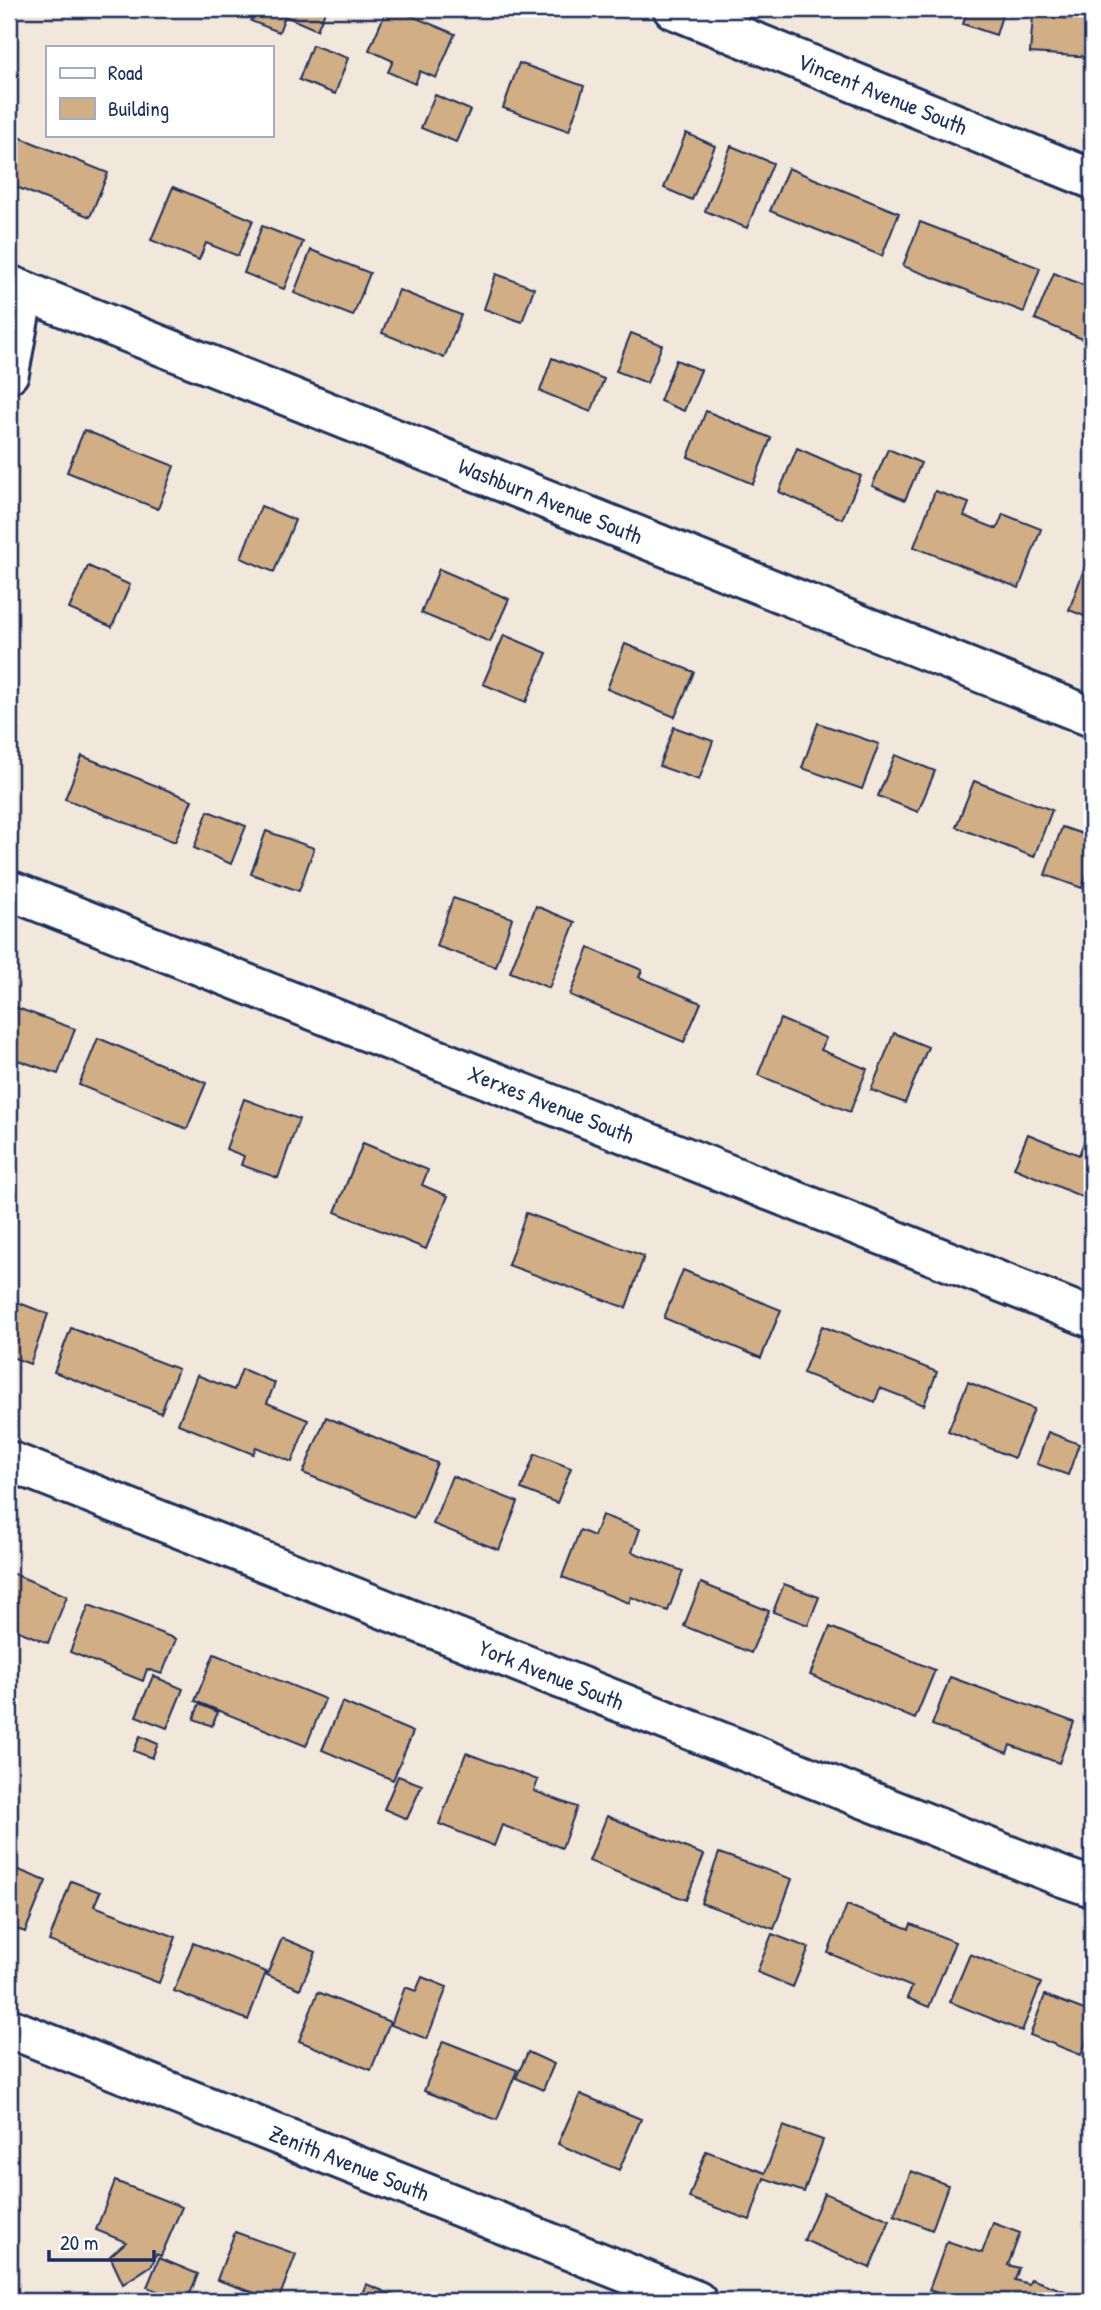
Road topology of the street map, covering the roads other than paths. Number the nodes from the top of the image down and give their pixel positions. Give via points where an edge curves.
1 (673, 9) edge
2 (1092, 179) edge
3 (16, 288) edge
4 (9, 373) edge
5 (1092, 717) edge
6 (9, 890) edge
7 (1092, 1318) edge
8 (9, 1461) edge
9 (1092, 1887) edge
10 (9, 2028) edge
11 (693, 2300) edge

1 - 2 street, Vincent Avenue South
3 - 4 street
3 - 5 street, Washburn Avenue South
6 - 7 street, Xerxes Avenue South
8 - 9 street, York Avenue South
10 - 11 street, Zenith Avenue South

